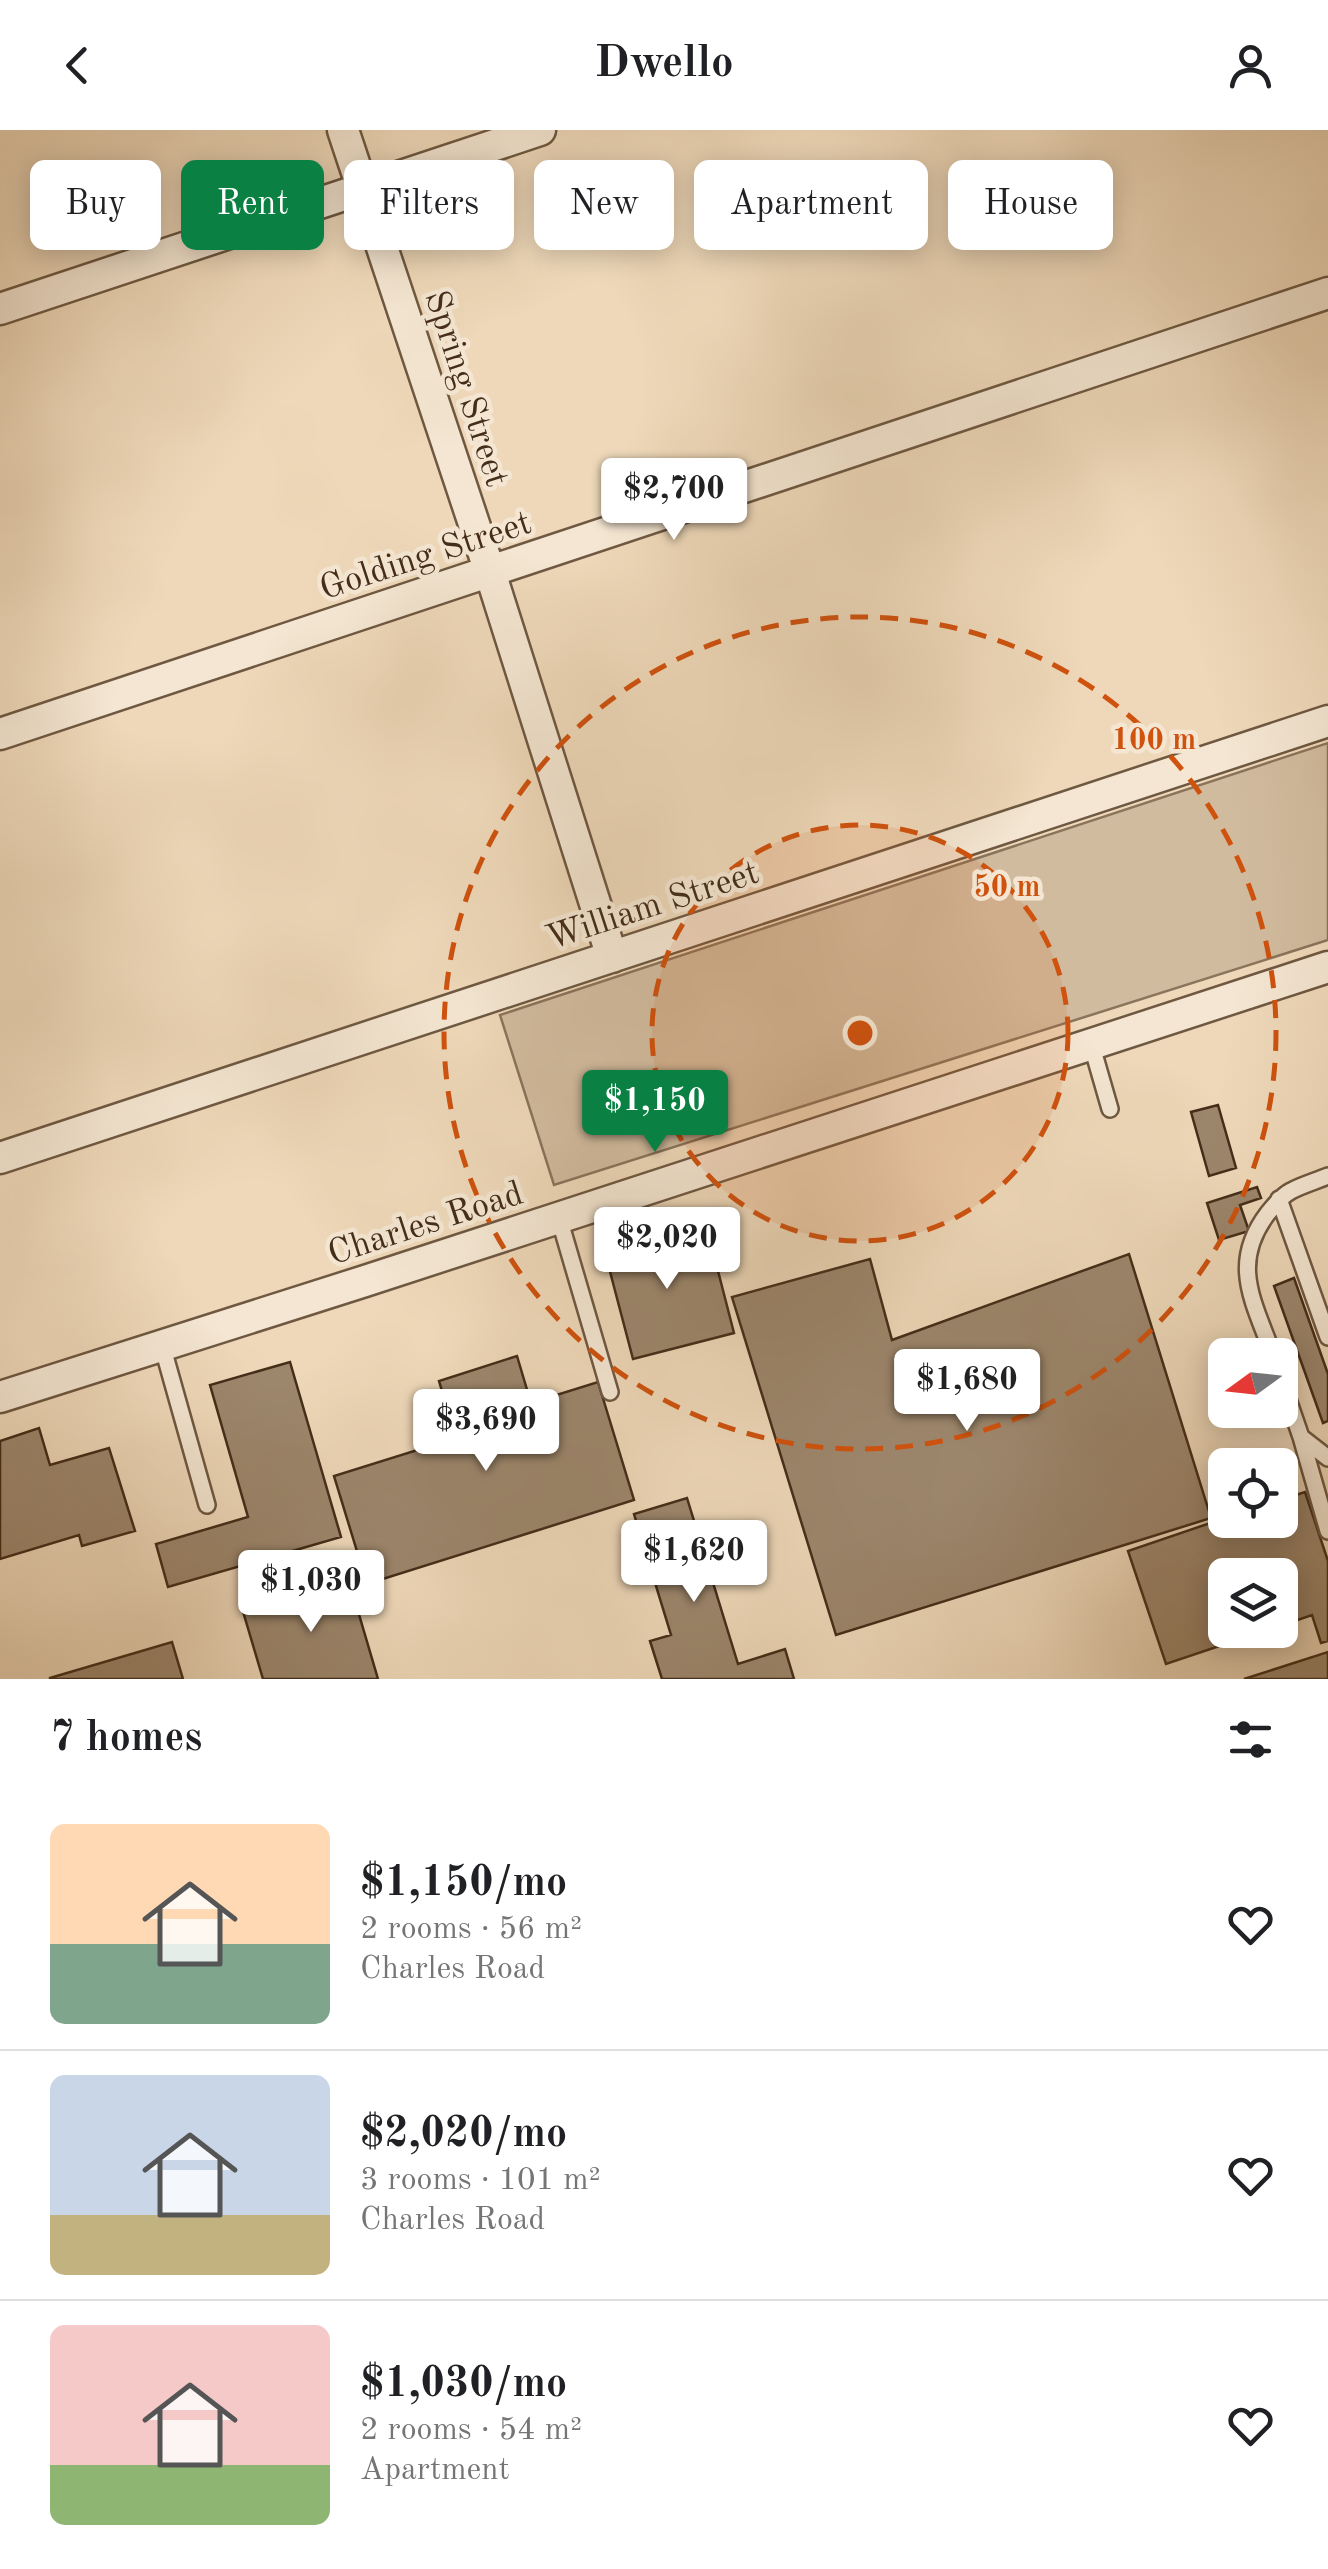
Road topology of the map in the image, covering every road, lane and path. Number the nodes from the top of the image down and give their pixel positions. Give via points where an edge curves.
1 (343, 130) edge
2 (540, 130) edge
3 (353, 160) edge
4 (448, 160) edge
5 (344, 194) edge
6 (384, 250) edge
7 (1328, 293) edge
8 (0, 309) edge
9 (490, 572) junction
10 (1328, 721) edge
11 (0, 734) edge
12 (612, 956) junction
13 (1328, 967) edge
14 (1091, 1043) junction
15 (1110, 1109) dead end
16 (0, 1158) edge
17 (1328, 1176) edge
18 (1280, 1199) junction
19 (559, 1218) junction
20 (1328, 1337) edge
21 (1267, 1338) edge
22 (162, 1345) junction
23 (610, 1392) dead end
24 (0, 1396) edge
25 (1298, 1427) edge
26 (1301, 1436) junction
27 (1328, 1458) edge
28 (207, 1506) dead end
29 (1328, 1531) edge

1 - 3 street, Spring Street
2 - 4 street
5 - 8 street
6 - 9 street, Spring Street
7 - 9 street, Golding Street
9 - 11 street, Golding Street
9 - 12 street, Spring Street
10 - 12 street, William Street
12 - 16 street, William Street
13 - 14 street, Charles Road
14 - 15 lane
14 - 19 street, Charles Road
17 - 18 lane
18 - 20 lane
18 - 21 lane via 1246,1254 1249,1287
19 - 22 street, Charles Road
19 - 23 lane
22 - 24 street, Charles Road
22 - 28 lane
25 - 26 lane
26 - 27 lane
26 - 29 lane

